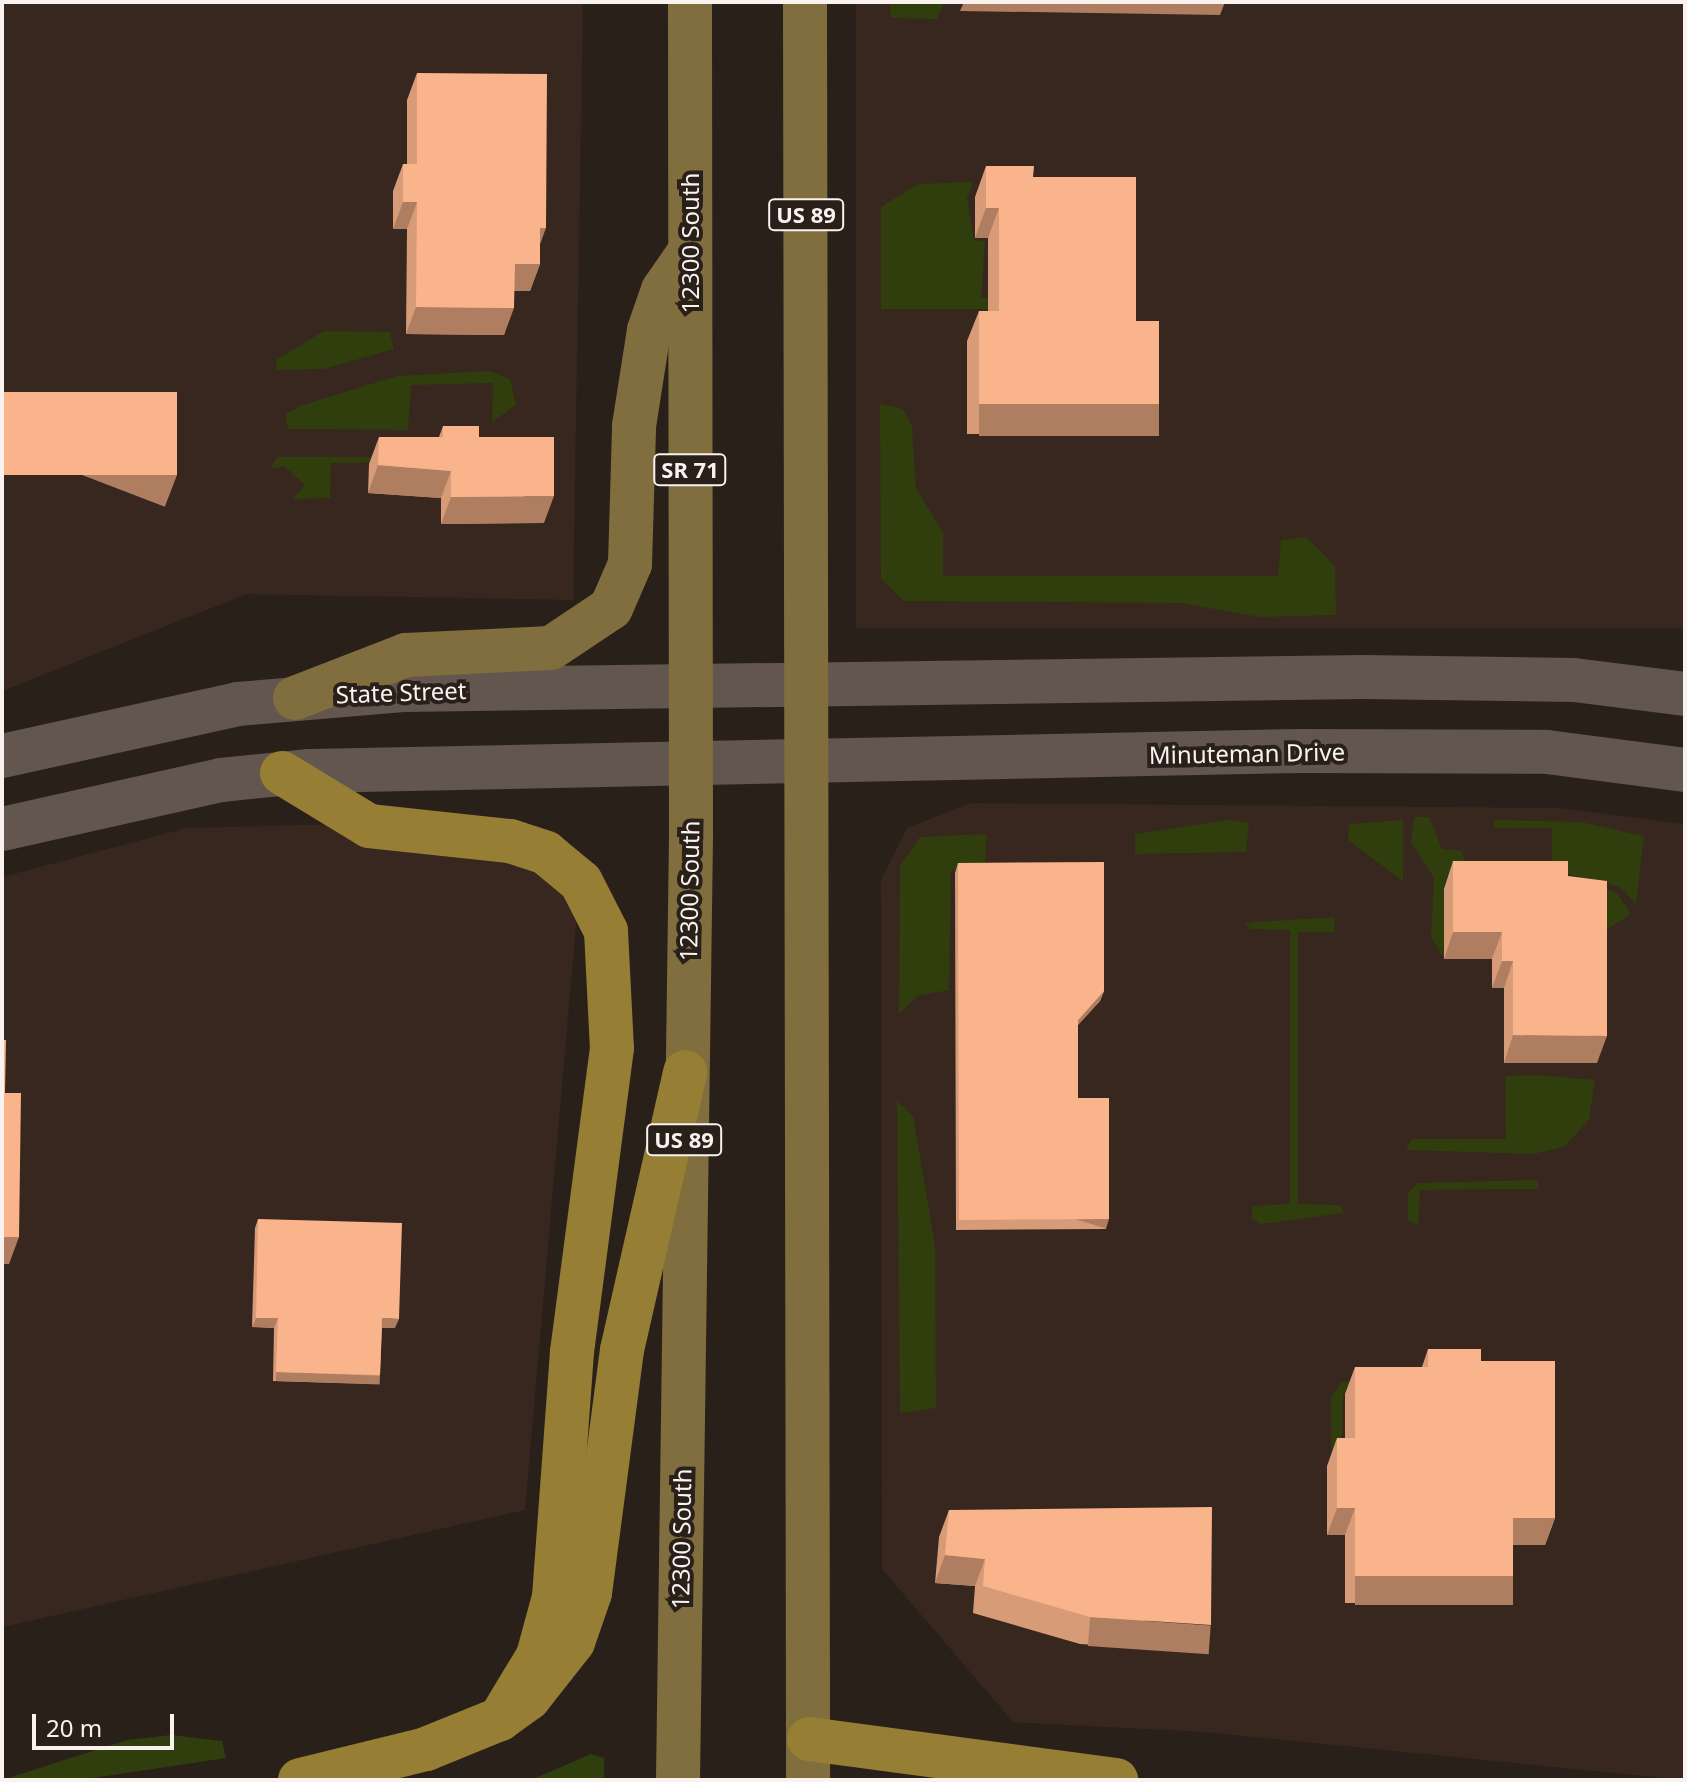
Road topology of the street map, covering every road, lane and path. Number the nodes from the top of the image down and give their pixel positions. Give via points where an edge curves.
1 (690, 2) edge
2 (805, 2) edge
3 (690, 251) junction
4 (690, 689) junction
5 (807, 689) junction
6 (1685, 694) edge
7 (295, 698) junction
8 (2, 756) edge
9 (807, 763) junction
10 (690, 768) junction
11 (1685, 770) edge
12 (282, 773) junction
13 (2, 829) edge
14 (685, 1072) junction
15 (500, 1719) junction
16 (808, 1759) edge
17 (300, 1780) edge
18 (678, 1780) edge
19 (1116, 1780) edge

1 - 3 main road, 12300 South
2 - 5 main road, US 89
3 - 4 main road, 12300 South / SR 71
3 - 7 main road via 663,290 649,330 634,426 630,564 611,608 551,648 406,655
4 - 5 main road, State Street
4 - 7 main road, State Street
4 - 10 main road, 12300 South / SR 71
5 - 6 main road via 1363,677 1574,680
5 - 9 main road, US 89
7 - 8 main road, State Street via 165,716
9 - 10 main road
9 - 11 main road, Minuteman Drive via 1531,752
9 - 16 main road, US 89
10 - 12 main road
10 - 14 main road, 12300 South / US 89
12 - 13 main road
12 - 15 highway via 311,798 369,826 510,841 546,853 581,882 606,931 612,1048 573,1338 554,1597 538,1656
14 - 15 highway via 620,1365 587,1606 554,1672
14 - 18 main road, 12300 South / US 89
15 - 17 highway via 426,1749
16 - 19 highway, US 89

